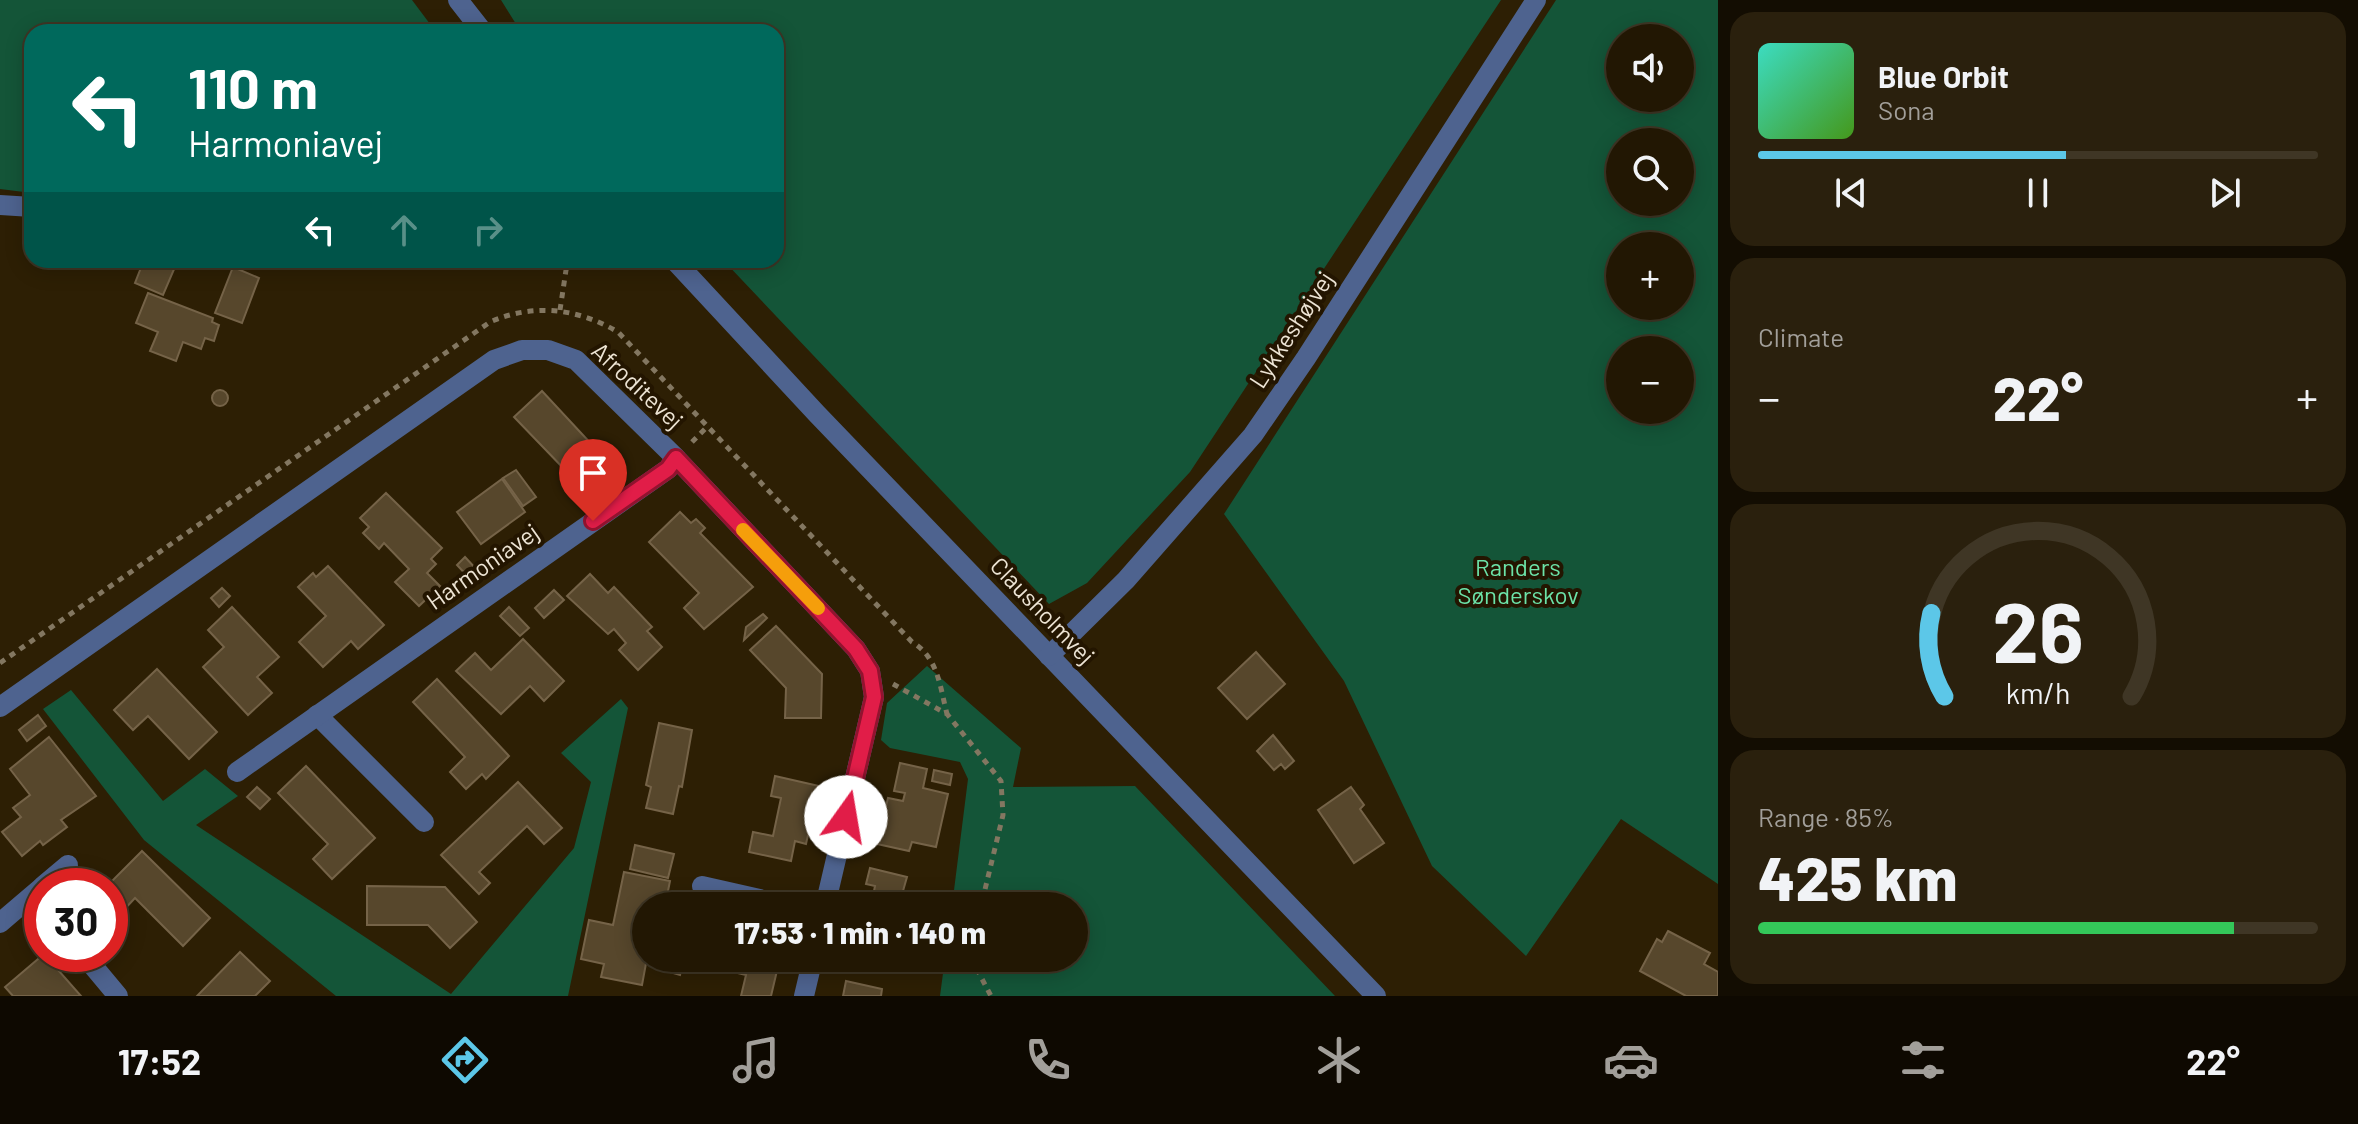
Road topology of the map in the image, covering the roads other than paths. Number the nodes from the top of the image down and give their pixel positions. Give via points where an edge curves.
1 (458, 0) edge
2 (1536, 0) edge
3 (477, 24) edge
4 (0, 205) edge
5 (24, 206) edge
6 (682, 268) edge
7 (676, 458) junction
8 (1049, 656) junction
9 (0, 707) edge
10 (317, 715) junction
11 (237, 772) dead end
12 (424, 822) dead end
13 (68, 865) dead end
14 (65, 868) edge
15 (702, 886) dead end
16 (728, 892) edge
17 (828, 892) edge
18 (24, 906) edge
19 (0, 923) edge
20 (98, 972) edge
21 (810, 972) edge
22 (118, 996) edge
23 (804, 996) edge
24 (1376, 996) edge

1 - 3 street
2 - 8 street, Lykkeshøjvej via 1253,435 1126,580
4 - 5 street
6 - 8 street, Clausholmvej
7 - 9 street, Afroditevej via 576,360 548,350 522,350 494,360
7 - 10 street, Harmoniavej via 668,469
7 - 17 street, Afroditevej via 856,649 870,671 874,697
8 - 24 street, Clausholmvej
10 - 11 street, Harmoniavej
10 - 12 street
13 - 14 street
15 - 16 street
18 - 19 street
20 - 22 street
21 - 23 street

